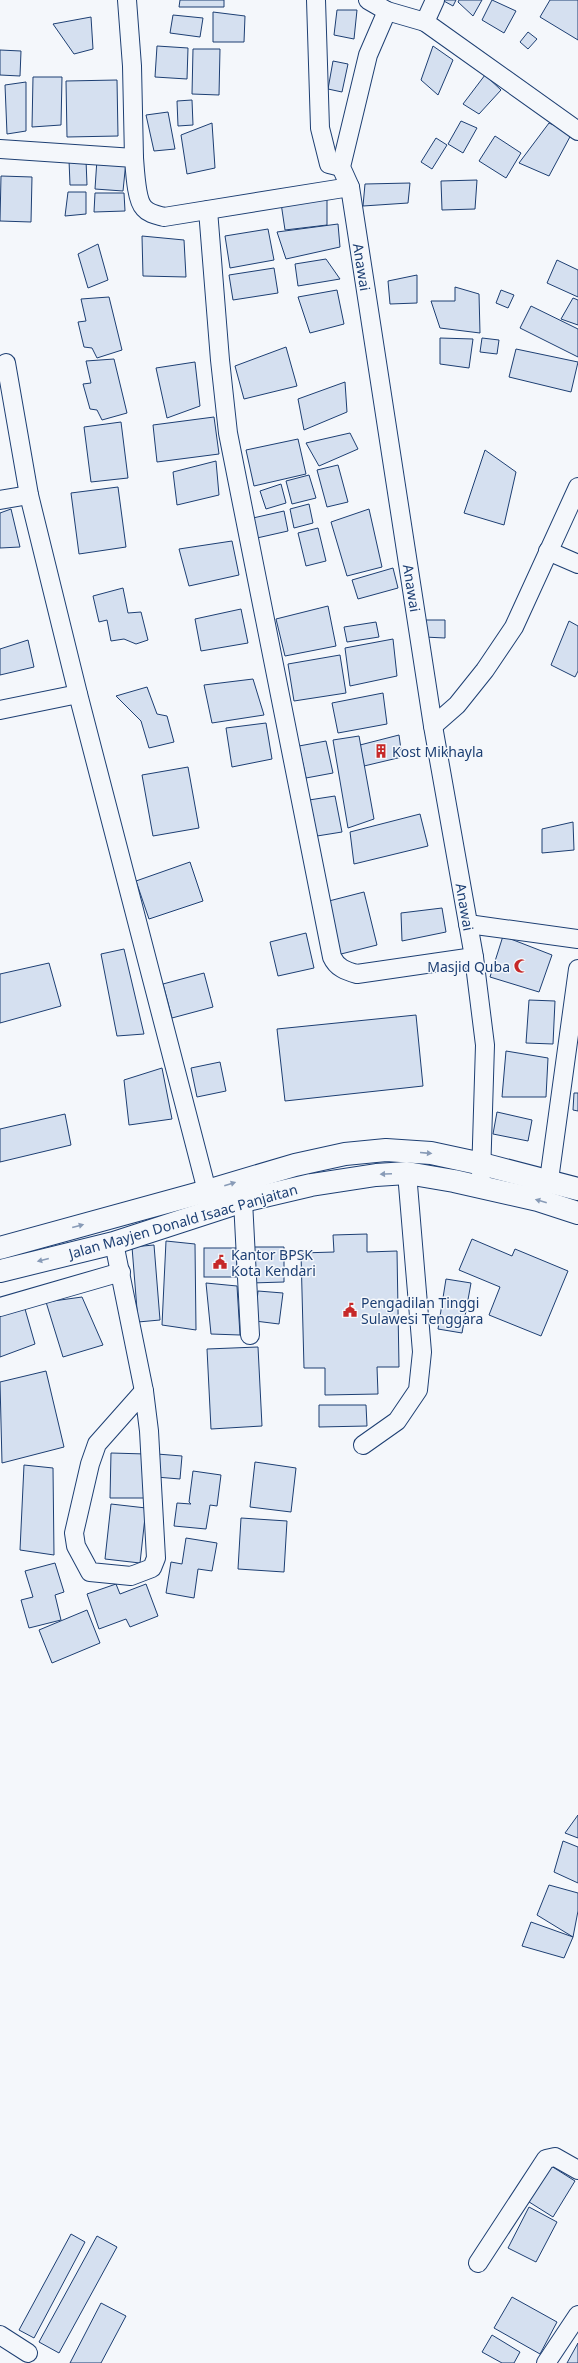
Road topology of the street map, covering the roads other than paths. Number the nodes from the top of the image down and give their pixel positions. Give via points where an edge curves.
1 (127, 0) edge
2 (316, 0) edge
3 (368, 0) edge
4 (435, 0) edge
5 (387, 11) junction
6 (425, 22) junction
7 (578, 131) edge
8 (0, 149) edge
9 (134, 158) junction
10 (341, 167) junction
11 (350, 187) junction
12 (208, 210) junction
13 (6, 363) dead end
14 (578, 487) edge
15 (29, 495) junction
16 (0, 500) edge
17 (548, 551) junction
18 (578, 564) edge
19 (78, 694) junction
20 (0, 710) edge
21 (433, 726) junction
22 (468, 924) junction
23 (578, 939) edge
24 (474, 957) junction
25 (578, 969) edge
26 (482, 1164) junction
27 (407, 1173) junction
28 (549, 1180) junction
29 (481, 1187) junction
30 (578, 1189) edge
31 (207, 1191) junction
32 (243, 1201) junction
33 (578, 1213) edge
34 (114, 1243) junction
35 (0, 1248) edge
36 (0, 1271) edge
37 (121, 1272) junction
38 (0, 1307) edge
39 (250, 1335) dead end
40 (144, 1391) junction
41 (363, 1445) dead end
42 (578, 2170) edge
43 (478, 2263) dead end
44 (578, 2315) edge
45 (0, 2335) edge
46 (28, 2353) dead end
47 (546, 2363) edge

1 - 9 street via 132,66
2 - 10 street via 320,128 329,164
3 - 5 street
4 - 6 street
5 - 6 street
5 - 10 street via 368,55
6 - 7 street
8 - 9 street
9 - 12 street via 137,186 143,207 152,214 164,217
10 - 11 street, Anawai
11 - 12 street
11 - 21 street, Anawai
12 - 24 street via 228,433 332,957 335,964 357,974
13 - 15 street
14 - 17 street
15 - 16 street
15 - 19 street
17 - 18 street
17 - 21 street via 514,627 457,705
19 - 20 street
19 - 31 street
21 - 22 street, Anawai
22 - 23 street
22 - 24 street, Anawai
24 - 26 street, Anawai via 485,1045
25 - 28 street
26 - 28 highway, Jalan Mayjen Donald Isaac Panjaitan
26 - 29 street, Anawai
31 -> 26 highway, Jalan Mayjen Donald Isaac Panjaitan via 295,1165 345,1154 386,1150 431,1153
27 - 29 highway, Jalan Mayjen Donald Isaac Panjaitan
27 -> 32 highway, Jalan Mayjen Donald Isaac Panjaitan via 311,1184
27 - 41 street via 422,1352 418,1390 397,1421
28 - 30 highway, Jalan Mayjen Donald Isaac Panjaitan
33 -> 29 highway, Jalan Mayjen Donald Isaac Panjaitan via 538,1200
35 -> 31 highway, Jalan Mayjen Donald Isaac Panjaitan
32 - 34 highway, Jalan Mayjen Donald Isaac Panjaitan
32 - 39 street
34 -> 36 highway, Jalan Mayjen Donald Isaac Panjaitan
34 - 37 street
37 - 38 street
37 - 40 street
40 - 40 street via 149,1431 156,1558 152,1568 131,1576 90,1572 80,1556 74,1533 90,1464 97,1444
42 - 43 street via 555,2157 546,2159
44 - 47 street
45 - 46 street

